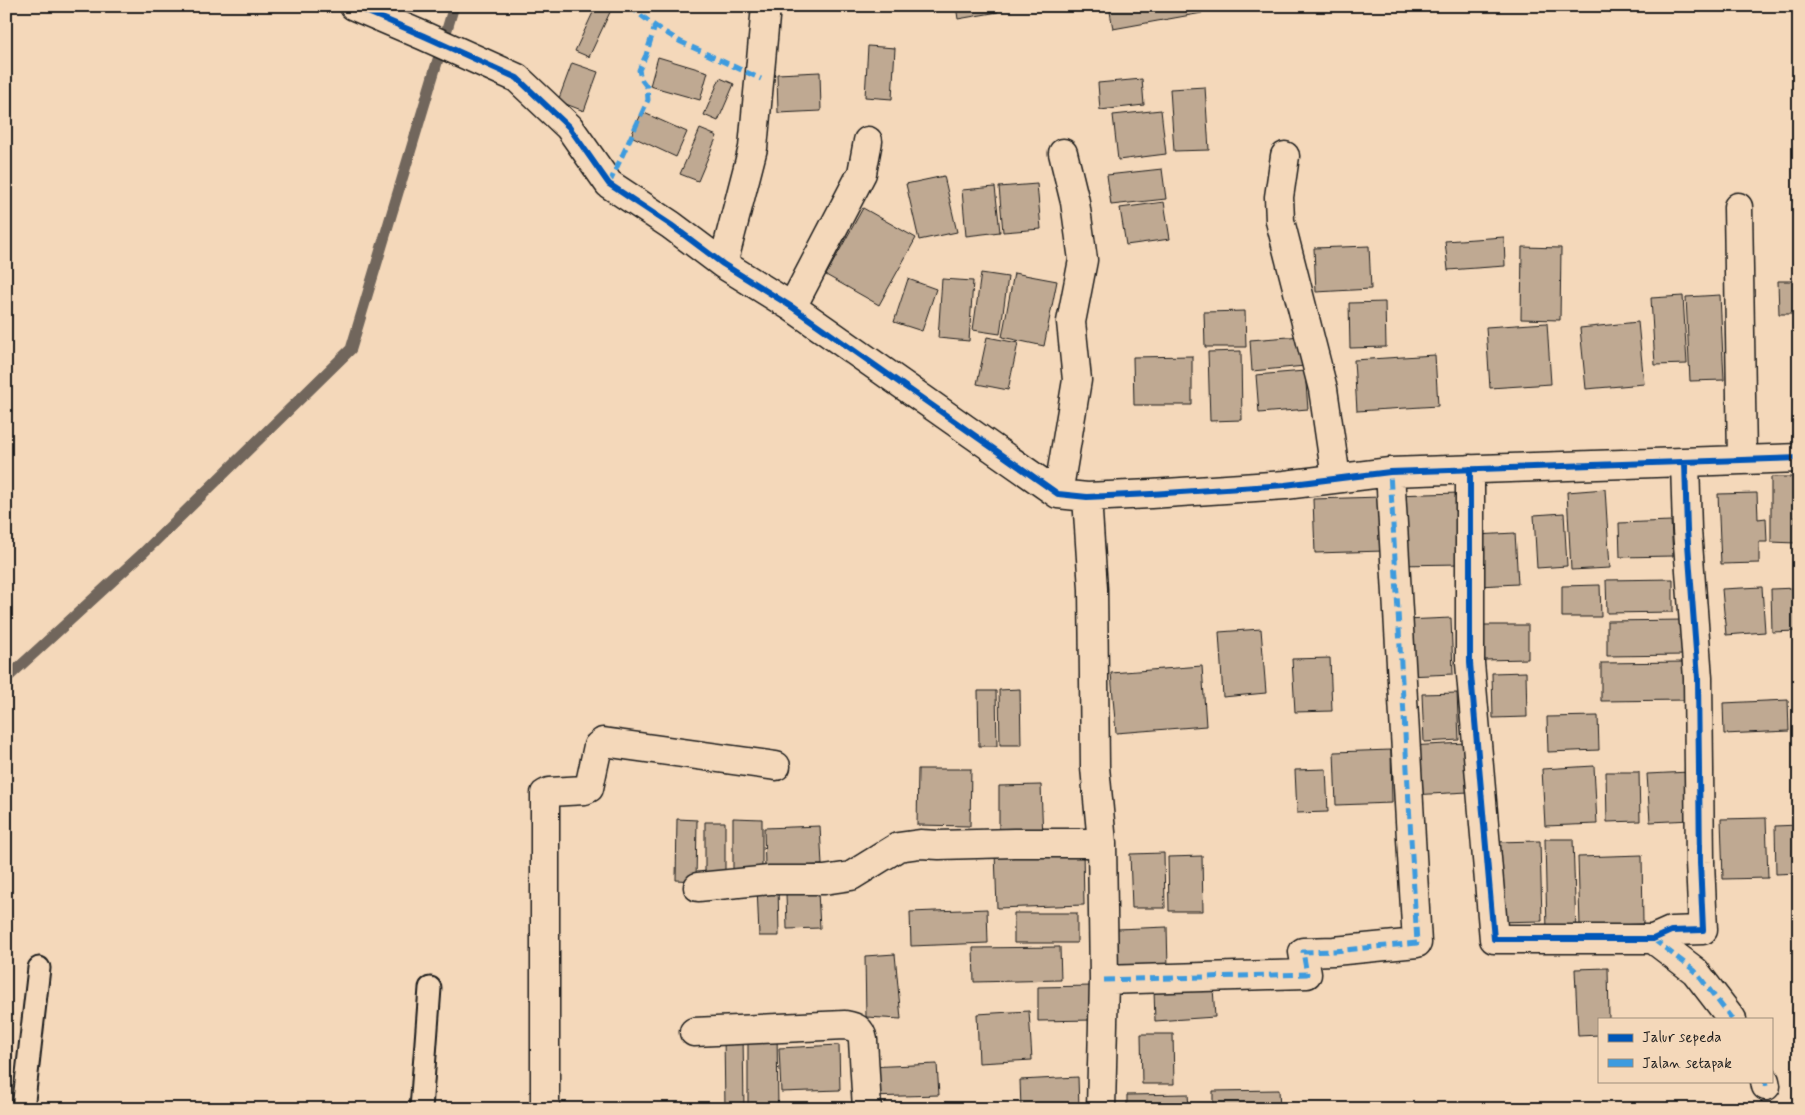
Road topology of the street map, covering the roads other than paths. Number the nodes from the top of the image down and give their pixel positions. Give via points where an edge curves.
1 (354, 6) edge
2 (766, 6) edge
3 (868, 141) dead end
4 (1064, 153) dead end
5 (1285, 156) dead end
6 (1738, 207) dead end
7 (723, 264) junction
8 (792, 307) junction
9 (1799, 458) edge
10 (1742, 460) junction
11 (1685, 462) junction
12 (1470, 469) junction
13 (1390, 472) junction
14 (1336, 478) junction
15 (1058, 494) junction
16 (1087, 497) junction
17 (776, 766) dead end
18 (1102, 843) junction
19 (698, 887) dead end
20 (1652, 940) junction
21 (39, 968) dead end
22 (1104, 980) junction
23 (430, 988) dead end
24 (1731, 1018) edge
25 (694, 1032) dead end
26 (24, 1109) edge
27 (421, 1109) edge
28 (546, 1109) edge
29 (867, 1109) edge
30 (1101, 1109) edge

1 - 7 street via 517,78 569,127 608,184
2 - 7 street via 753,148
3 - 8 street via 862,174
4 - 15 street via 1083,260 1071,322 1077,380
5 - 14 street via 1279,197 1280,221 1323,389
6 - 10 street
7 - 8 street
8 - 15 street
9 - 10 street
10 - 11 street
11 - 12 street
11 - 20 street via 1698,678 1703,930 1671,931
12 - 13 street
12 - 20 street via 1470,662 1494,940
13 - 14 street
13 - 22 street via 1417,943 1303,952 1307,974
14 - 16 street via 1285,485
15 - 16 street
16 - 18 street via 1093,589 1095,767
17 - 28 street via 602,742 598,746 589,788 545,794
18 - 19 street via 920,844 898,847 851,876
18 - 22 street
20 - 24 street via 1695,971
21 - 26 lane
22 - 30 street
23 - 27 lane
25 - 29 street via 856,1027 862,1032

